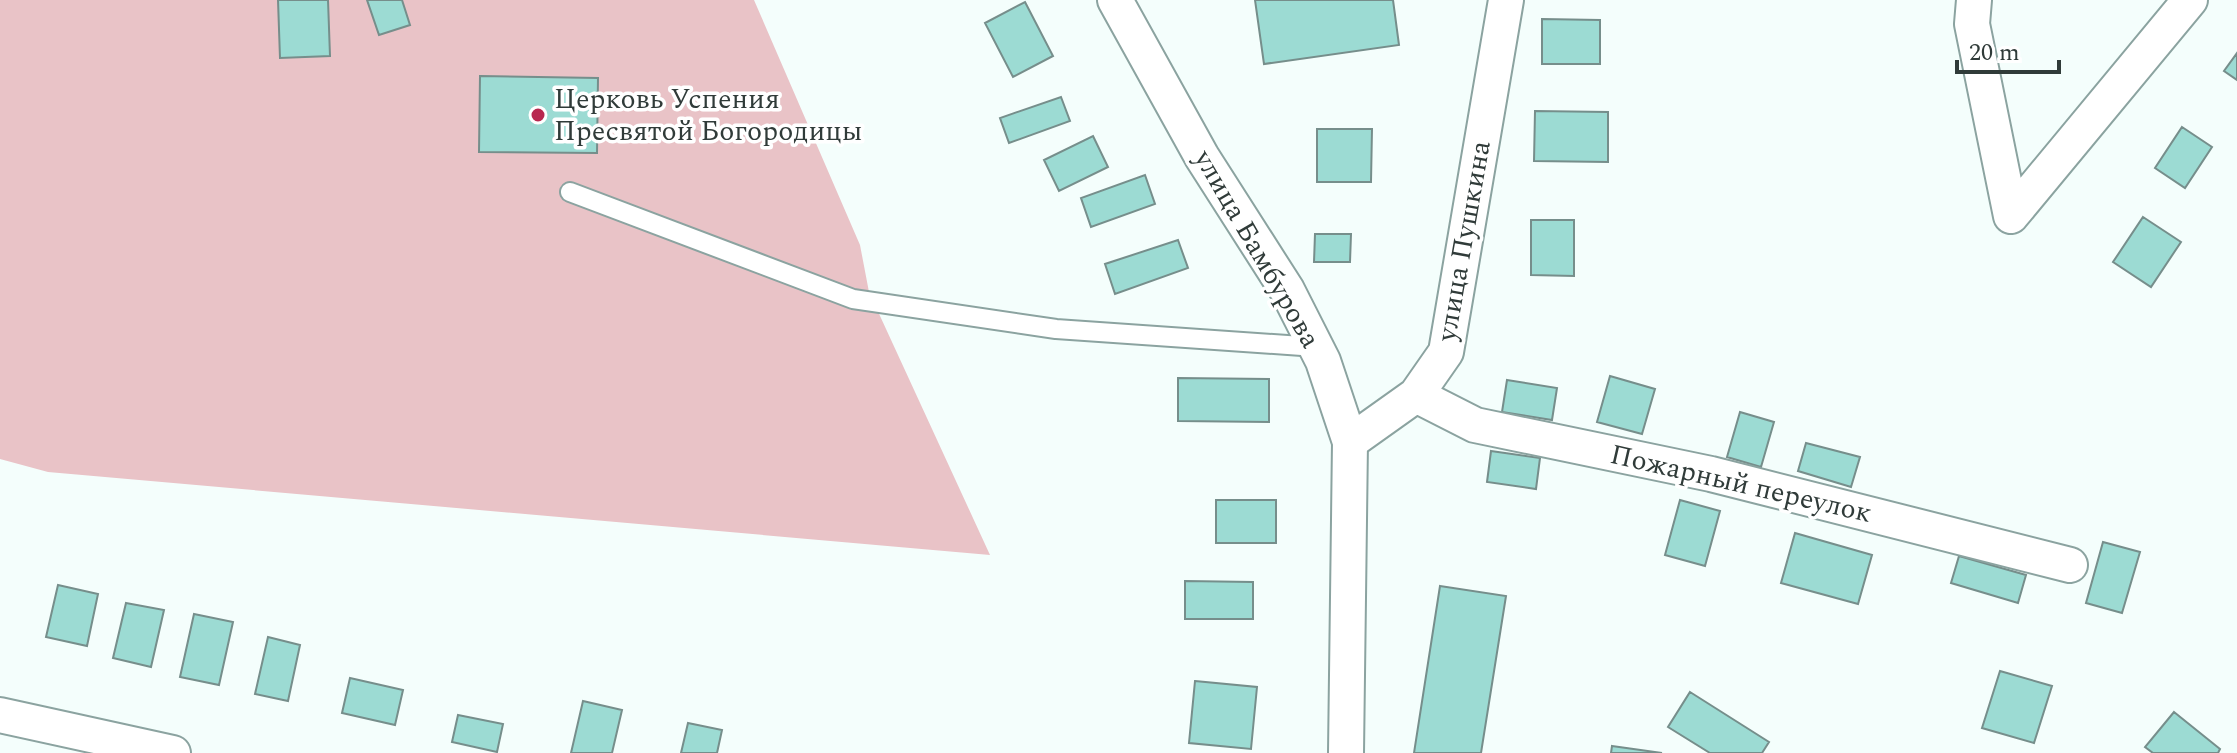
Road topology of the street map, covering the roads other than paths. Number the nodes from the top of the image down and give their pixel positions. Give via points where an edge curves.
1 (1115, 0) edge
2 (1506, 0) edge
3 (1974, 0) edge
4 (2190, 0) edge
5 (570, 192) dead end
6 (1316, 347) junction
7 (1416, 395) junction
8 (1350, 442) junction
9 (2070, 565) dead end
10 (0, 715) edge
11 (173, 753) edge
12 (1346, 753) edge

1 - 6 street, улица Бамбурова
2 - 7 street, улица Пушкина via 1446,352
3 - 4 street via 1972,24 2011,216
5 - 6 lane via 853,299 1056,329
6 - 8 street, улица Бамбурова
7 - 8 street, улица Пушкина
7 - 9 street, Пожарный переулок via 1475,425 1711,474
8 - 12 street, улица Бамбурова
10 - 11 street

